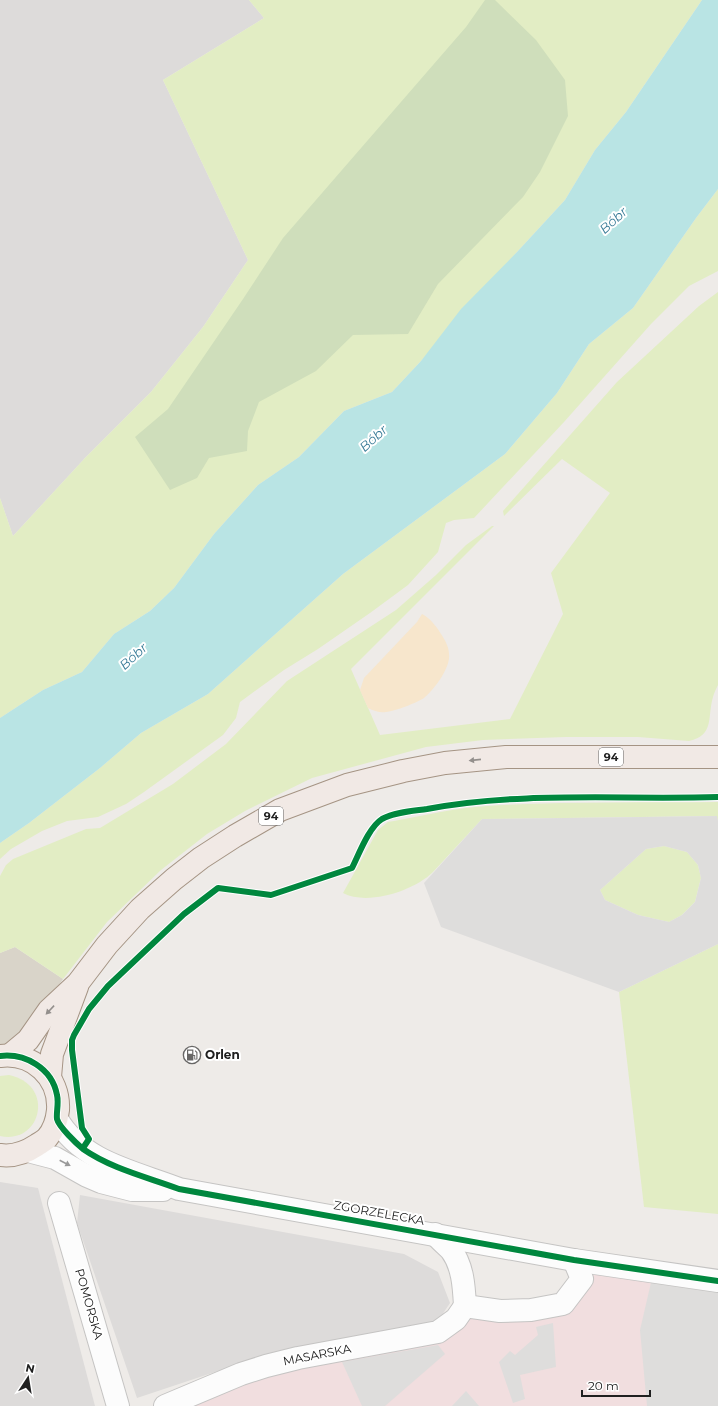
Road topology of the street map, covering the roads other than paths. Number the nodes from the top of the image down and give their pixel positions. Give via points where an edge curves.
1 (718, 758) edge
2 (78, 983) junction
3 (5, 1056) edge
4 (50, 1077) junction
5 (57, 1119) junction
6 (28, 1151) junction
7 (0, 1155) edge
8 (179, 1189) junction
9 (59, 1203) dead end
10 (435, 1234) junction
11 (574, 1260) junction
12 (718, 1281) edge
13 (465, 1306) junction
14 (118, 1406) edge
15 (165, 1406) edge

1 -> 2 main road, 94 via 506,756 445,763 347,785 280,810 201,858 140,910 107,945
2 -> 3 main road, 94 via 49,1010 28,1040
2 - 4 main road, 94 via 52,1054
3 - 4 main road, 94 via 19,1056 31,1061
4 - 5 main road, 94 via 59,1103
5 - 6 main road, 94 via 47,1138
5 - 8 street, ZGORZELECKA via 62,1128 83,1148 103,1160 134,1174
6 - 7 main road, 94 via 8,1156
6 -> 8 street, ZGORZELECKA via 54,1158 101,1182 132,1190
8 - 10 street, ZGORZELECKA
9 - 14 street, POMORSKA
10 - 11 street, ZGORZELECKA
10 - 13 street via 451,1251 460,1268
11 - 12 street, ZGORZELECKA
11 - 13 street via 582,1279 562,1304 531,1310 500,1311
13 - 15 street, MASARSKA via 456,1319 438,1332 266,1366

